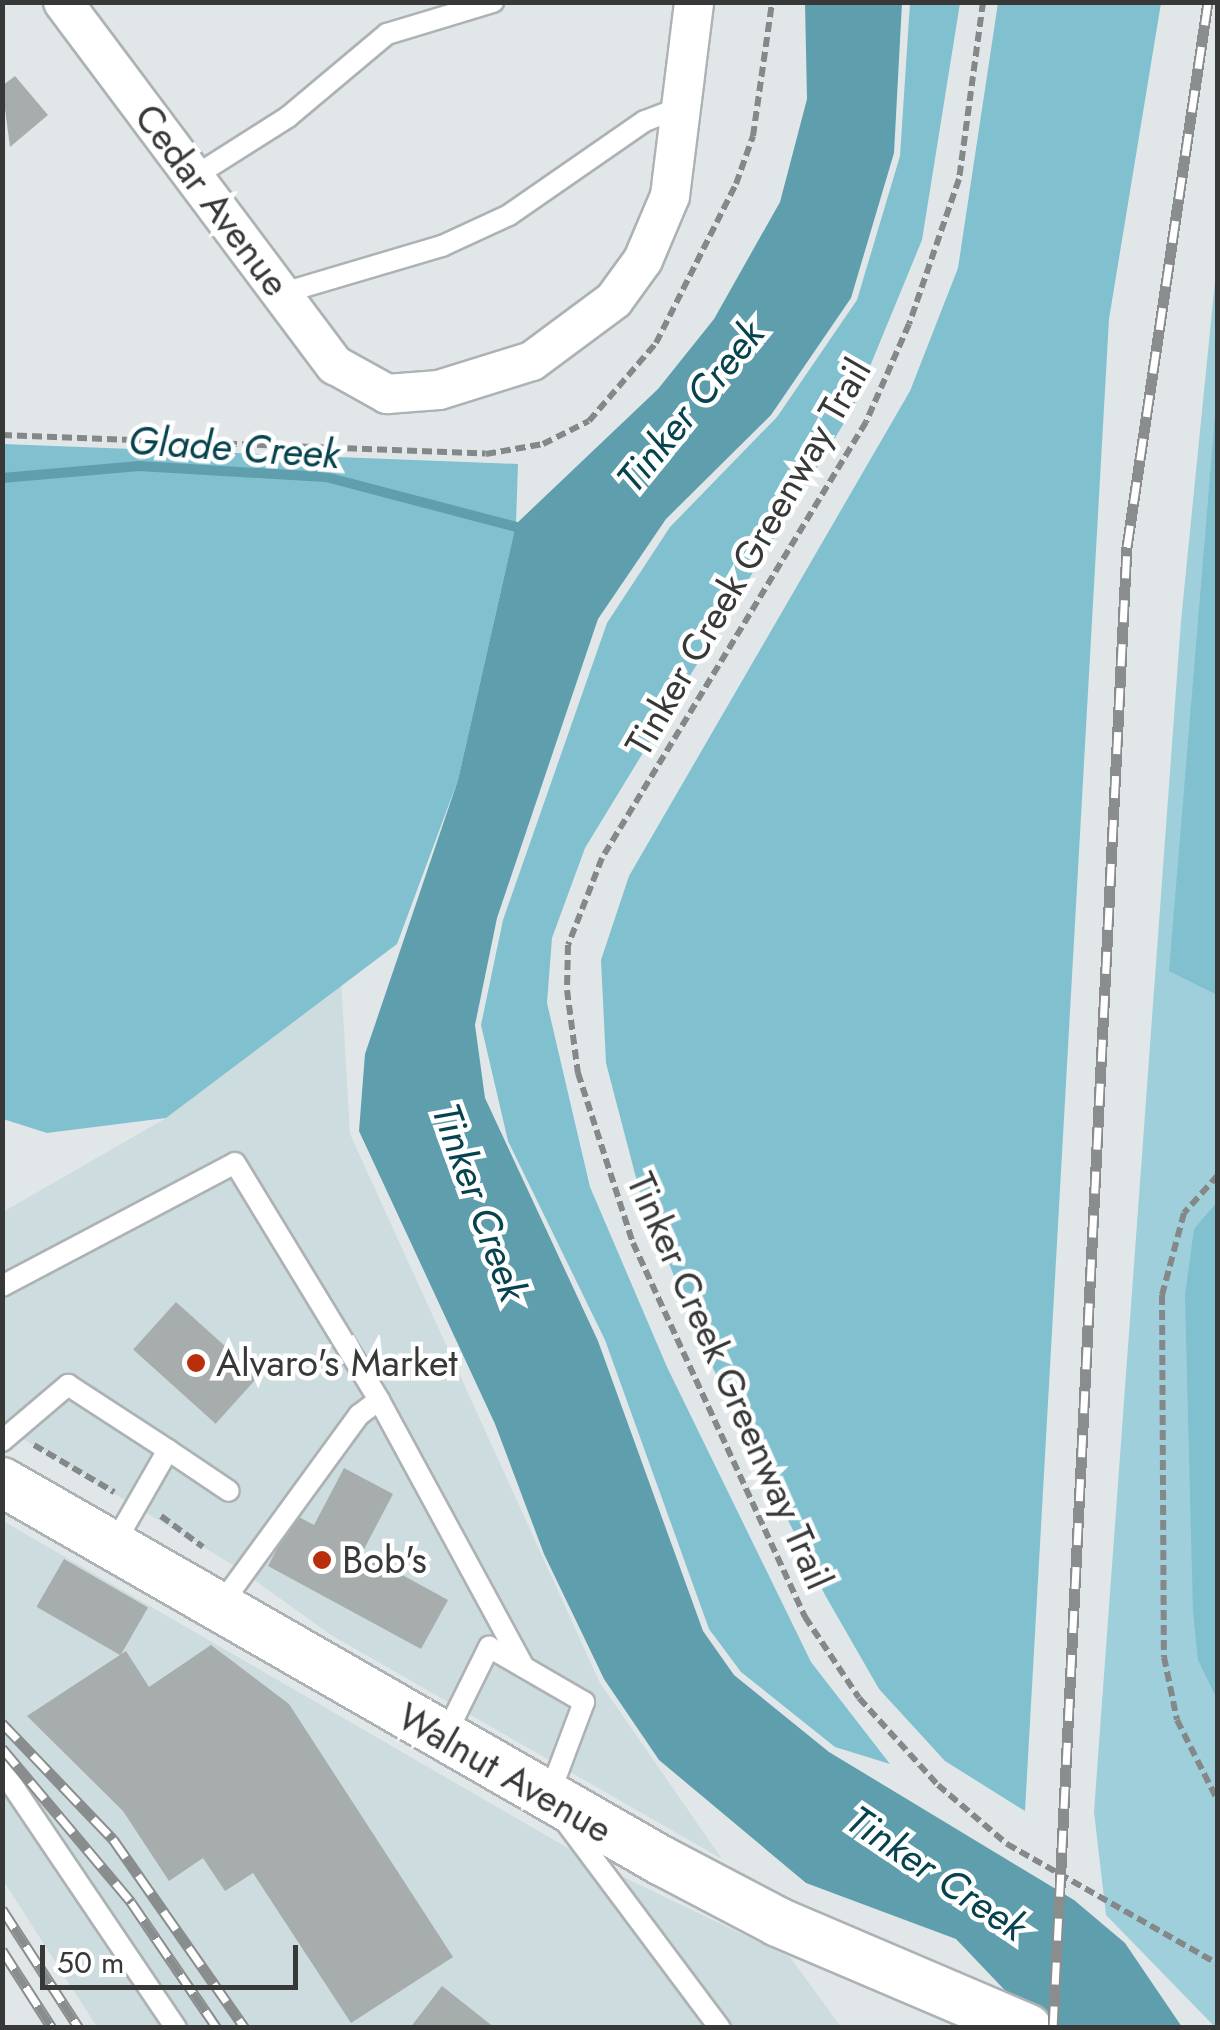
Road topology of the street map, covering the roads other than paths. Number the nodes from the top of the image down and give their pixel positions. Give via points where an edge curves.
1 (62, 2) edge
2 (493, 2) edge
3 (694, 2) edge
4 (681, 107) junction
5 (195, 176) junction
6 (283, 293) junction
7 (2, 1286) edge
8 (379, 1400) junction
9 (2, 1441) edge
10 (168, 1450) junction
11 (2, 1482) edge
12 (230, 1492) dead end
13 (112, 1548) junction
14 (218, 1608) junction
15 (524, 1667) junction
16 (444, 1738) junction
17 (2, 1770) edge
18 (548, 1797) junction
19 (176, 2028) edge
20 (720, 2028) edge
21 (1027, 2028) edge

1 - 5 street, Cedar Avenue
2 - 5 lane via 387,34 288,118
3 - 4 street
4 - 6 lane via 645,121 510,215 442,246
4 - 6 street, Cedar Avenue via 662,221 614,300 532,360 438,390 368,390 334,366
5 - 6 street, Cedar Avenue
7 - 8 lane via 235,1163
8 - 14 lane via 358,1415
8 - 15 lane
9 - 10 lane via 68,1384
10 - 12 lane
10 - 13 lane
11 - 13 street, Walnut Avenue
13 - 14 street, Walnut Avenue
14 - 16 street, Walnut Avenue
15 - 16 lane via 490,1646
15 - 18 lane via 584,1702
16 - 18 street, Walnut Avenue
17 - 19 lane
18 - 20 lane
18 - 21 street, Walnut Avenue via 778,1922

